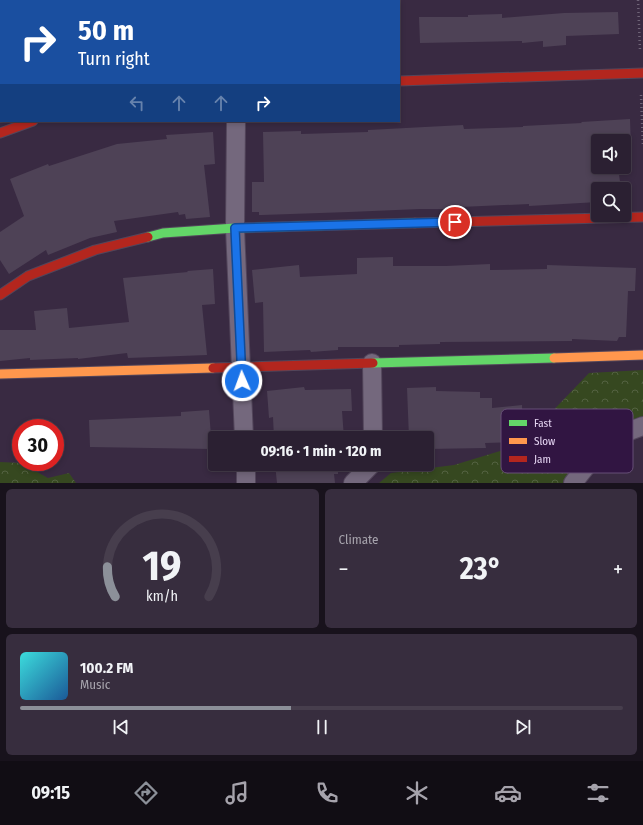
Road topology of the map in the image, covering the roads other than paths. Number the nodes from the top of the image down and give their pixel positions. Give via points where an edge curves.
1 (643, 73) edge
2 (400, 81) edge
3 (28, 122) edge
4 (236, 122) edge
5 (12, 125) edge
6 (0, 133) edge
7 (643, 218) edge
8 (235, 228) junction
9 (0, 295) edge
10 (643, 355) edge
11 (372, 363) junction
12 (241, 367) junction
13 (0, 374) edge
14 (643, 426) edge
15 (633, 430) edge
16 (244, 431) edge
17 (373, 431) edge
18 (246, 471) edge
19 (365, 471) edge
20 (581, 473) edge
21 (246, 483) edge
22 (353, 483) edge
23 (573, 483) edge

1 - 2 street
3 - 5 street
4 - 8 street
5 - 6 street
7 - 8 street
8 - 9 street via 163,233 95,250 28,276
8 - 12 street
10 - 11 street
11 - 12 street
11 - 17 street
12 - 13 street
12 - 16 street
14 - 15 street
18 - 21 street
19 - 22 street
20 - 23 street

